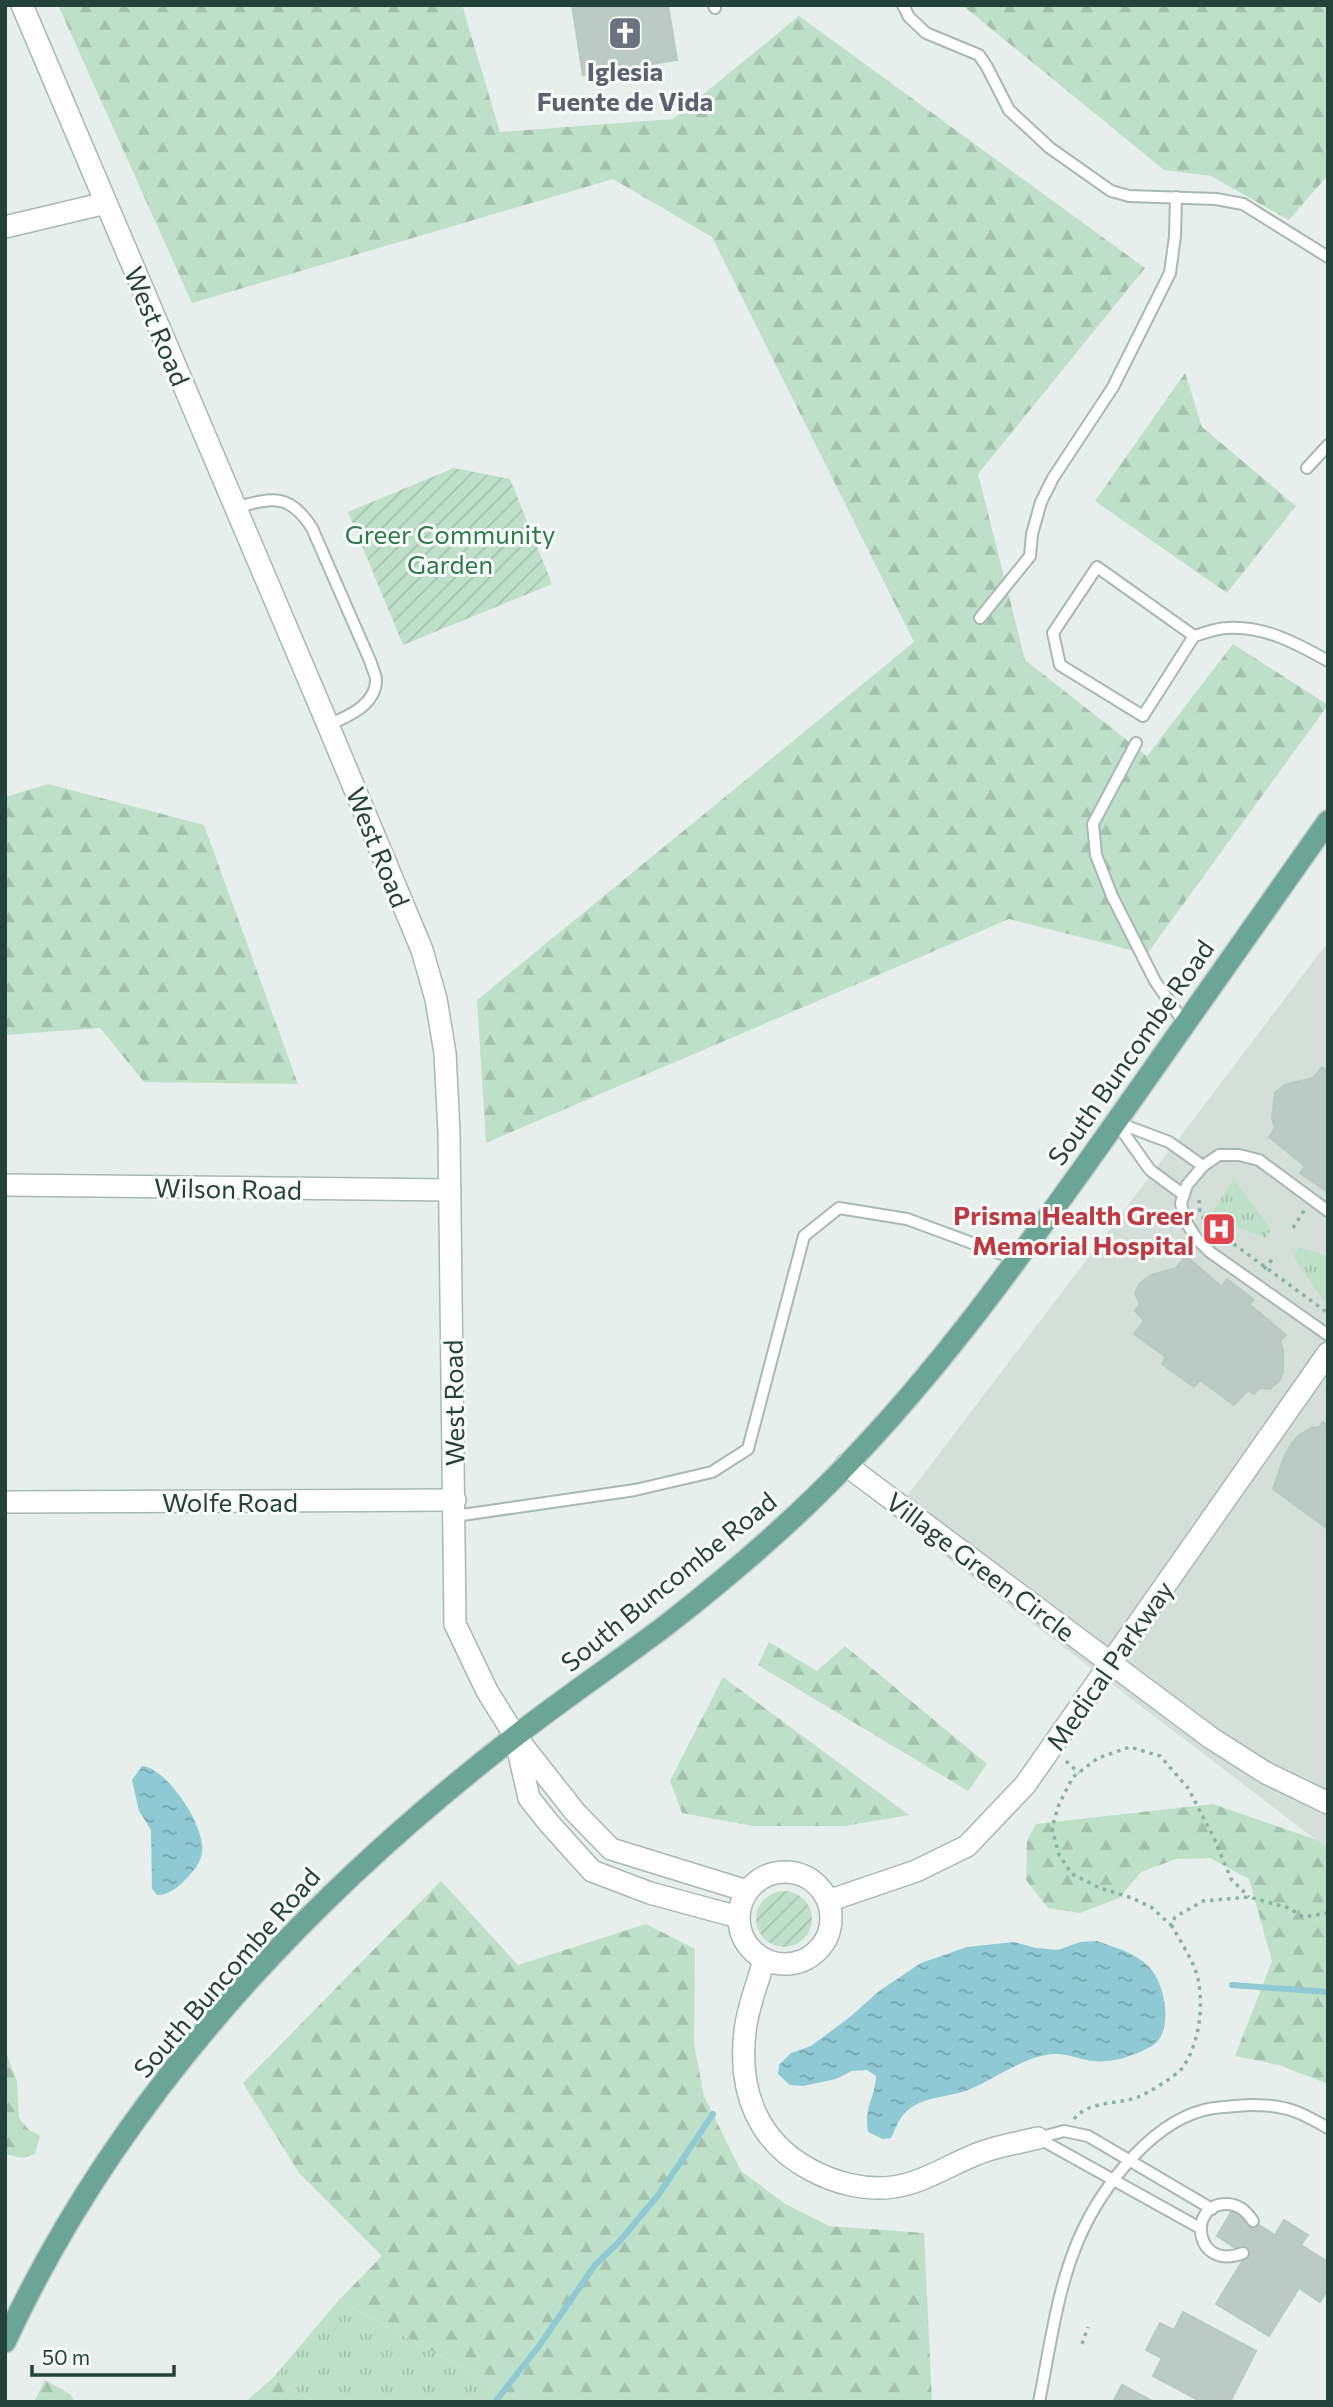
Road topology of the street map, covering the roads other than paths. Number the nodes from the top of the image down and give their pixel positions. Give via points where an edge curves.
1 (22, 5) edge
2 (902, 5) edge
3 (1176, 197) junction
4 (106, 203) junction
5 (5, 227) edge
6 (1328, 257) edge
7 (1328, 445) edge
8 (1307, 468) dead end
9 (234, 508) junction
10 (980, 618) dead end
11 (1194, 636) junction
12 (1328, 661) edge
13 (328, 725) junction
14 (1136, 743) dead end
15 (1328, 821) edge
16 (1185, 1024) junction
17 (1116, 1122) junction
18 (1203, 1166) junction
19 (5, 1185) edge
20 (450, 1191) junction
21 (1184, 1195) junction
22 (1328, 1211) edge
23 (1018, 1260) junction
24 (1328, 1335) edge
25 (1328, 1353) edge
26 (846, 1465) junction
27 (5, 1502) edge
28 (455, 1508) junction
29 (1110, 1662) junction
30 (515, 1736) junction
31 (1328, 1803) edge
32 (747, 1891) junction
33 (828, 1901) junction
34 (738, 1917) junction
35 (764, 1960) junction
36 (1328, 2128) edge
37 (1038, 2138) junction
38 (1129, 2161) junction
39 (1115, 2180) junction
40 (1212, 2209) junction
41 (1253, 2221) dead end
42 (1200, 2228) junction
43 (1243, 2253) dead end
44 (6, 2338) edge
45 (1039, 2402) edge

1 - 4 street, West Road
2 - 3 lane via 926,33 979,55 1009,110 1050,148 1111,191
3 - 6 lane via 1243,204
3 - 10 lane via 1170,273 1113,387 1041,502 1030,556
4 - 5 street
4 - 9 street, West Road
7 - 8 lane
9 - 13 street, West Road
9 - 13 lane via 267,499 284,500 302,512 366,651 376,681 367,703
11 - 11 lane via 1097,567 1053,634 1060,665 1143,716
11 - 12 lane via 1227,628 1252,630 1285,638
13 - 20 street, West Road via 422,950 436,999 445,1053
14 - 16 lane via 1093,824 1096,855 1155,981
15 - 16 main road, South Buncombe Road
16 - 17 main road, South Buncombe Road
17 - 18 lane via 1168,1142
17 - 21 lane via 1150,1170
17 - 23 main road, South Buncombe Road
18 - 21 lane
18 - 22 lane via 1219,1155 1259,1160
19 - 20 street, Wilson Road
20 - 28 street, West Road
21 - 24 lane via 1184,1219 1196,1239
23 - 26 main road, South Buncombe Road via 901,1408
23 - 28 lane via 907,1219 839,1208 804,1236 748,1449 712,1472 635,1490
25 - 29 street, Medical Parkway
26 - 29 street, Village Green Circle
26 - 30 main road, South Buncombe Road via 734,1571
27 - 28 street, Wolfe Road
28 - 30 street, West Road via 456,1624 487,1691
29 - 31 street, Village Green Circle via 1211,1738 1266,1773
29 - 33 street, Medical Parkway via 1025,1784 967,1846 916,1871
30 - 32 street via 611,1849
30 - 34 street via 529,1798 592,1871 650,1893
30 - 44 main road, South Buncombe Road via 344,1880 234,1996 161,2084 108,2158
32 - 33 street via 769,1874 790,1872 810,1879
32 - 34 street
33 - 35 street via 829,1933 822,1947 795,1964
34 - 35 street via 745,1942
35 - 37 street via 745,2031 748,2095 753,2113 796,2162 826,2178 863,2187 893,2187 976,2154
36 - 38 lane via 1293,2110 1250,2105 1203,2110 1168,2127
37 - 38 lane via 1064,2131 1087,2136
37 - 39 lane
38 - 39 lane
38 - 40 lane
39 - 42 lane
39 - 45 lane via 1074,2251
40 - 41 lane via 1237,2206
40 - 42 lane
42 - 43 lane via 1211,2252 1228,2257

